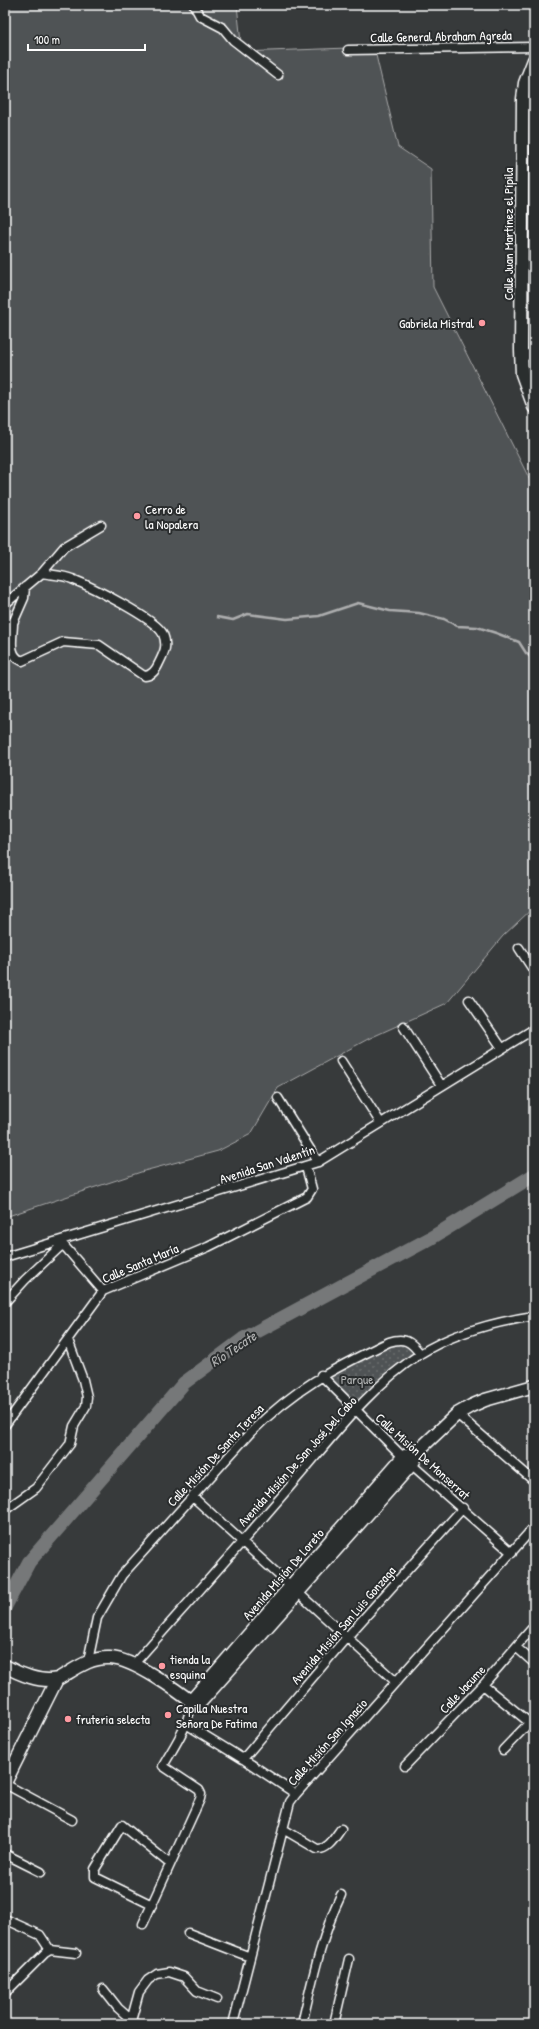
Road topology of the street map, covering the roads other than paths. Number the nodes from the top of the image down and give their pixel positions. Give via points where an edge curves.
1 (194, 5) edge
2 (534, 47) edge
3 (348, 50) dead end
4 (534, 60) edge
5 (532, 74) edge
6 (278, 75) dead end
7 (534, 351) edge
8 (521, 360) junction
9 (534, 408) edge
10 (101, 525) dead end
11 (42, 573) junction
12 (25, 587) junction
13 (5, 604) edge
14 (9, 622) edge
15 (519, 948) dead end
16 (534, 971) edge
17 (469, 1000) dead end
18 (403, 1026) dead end
19 (534, 1029) edge
20 (502, 1048) junction
21 (341, 1062) dead end
22 (441, 1085) junction
23 (278, 1098) dead end
24 (380, 1122) junction
25 (318, 1162) junction
26 (306, 1167) junction
27 (62, 1242) junction
28 (5, 1257) edge
29 (103, 1291) junction
30 (5, 1302) edge
31 (534, 1316) edge
32 (68, 1340) junction
33 (420, 1354) junction
34 (321, 1375) junction
35 (534, 1386) edge
36 (356, 1411) junction
37 (457, 1414) junction
38 (5, 1425) edge
39 (407, 1461) junction
40 (534, 1481) edge
41 (192, 1496) junction
42 (463, 1508) junction
43 (5, 1510) edge
44 (534, 1527) edge
45 (242, 1541) junction
46 (512, 1553) junction
47 (294, 1590) junction
48 (534, 1626) edge
49 (347, 1637) junction
50 (516, 1647) junction
51 (88, 1661) junction
52 (534, 1663) edge
53 (134, 1664) junction
54 (5, 1666) edge
55 (57, 1679) junction
56 (396, 1682) junction
57 (483, 1684) junction
58 (193, 1706) junction
59 (532, 1720) edge
60 (186, 1724) junction
61 (503, 1750) dead end
62 (243, 1759) junction
63 (405, 1766) dead end
64 (5, 1784) edge
65 (296, 1794) junction
66 (72, 1820) dead end
67 (283, 1829) junction
68 (341, 1829) dead end
69 (5, 1854) edge
70 (170, 1864) junction
71 (41, 1872) dead end
72 (341, 1895) dead end
73 (152, 1905) junction
74 (5, 1918) edge
75 (143, 1924) dead end
76 (188, 1933) dead end
77 (50, 1950) junction
78 (76, 1953) dead end
79 (250, 1957) junction
80 (349, 1959) dead end
81 (103, 1989) dead end
82 (5, 1993) edge
83 (217, 1999) dead end
84 (134, 2023) edge
85 (233, 2024) edge
86 (302, 2024) edge
87 (334, 2024) edge

1 - 6 street via 200,16 223,28 233,40
2 - 3 street, Calle General Abraham Agreda
4 - 5 street, Calle Juan Martínez el Pípila
5 - 8 street, Calle Juan Martínez el Pípila via 525,83 523,99
7 - 8 street
8 - 9 street, Calle Juan Martínez el Pípila via 522,374
10 - 11 street via 64,548
11 - 12 street
11 - 14 street via 70,578 154,624 162,632 166,647 156,670 146,676 102,645 68,641 22,661 12,652
12 - 13 street
12 - 14 street via 24,598
15 - 16 street
17 - 20 street
18 - 22 street
19 - 20 street, Avenida San Valentín
20 - 22 street, Avenida San Valentín
21 - 24 street
22 - 24 street, Avenida San Valentín
23 - 25 street
24 - 25 street, Avenida San Valentín
25 - 26 street, Avenida San Valentín
26 - 27 street, Avenida San Valentín
26 - 29 street, Calle Santa María via 312,1189 306,1197 208,1247
27 - 28 street, Avenida San Valentín
27 - 29 street
27 - 30 street
29 - 32 street, Calle Santa María
31 - 33 street, Avenida Misión De San José Del Cabo via 476,1328
32 - 38 street, Calle Santa María
32 - 43 street via 83,1380 87,1397 86,1406 74,1426 70,1444 36,1488
33 - 34 street, Calle Misión De Santa Teresa via 407,1340 398,1339
33 - 36 street, Avenida Misión De San José Del Cabo via 392,1376
34 - 36 street, Calle Misión De Monserrat
34 - 41 street, Calle Misión De Santa Teresa via 268,1415
35 - 37 street via 485,1400
36 - 39 street, Calle Misión De Monserrat
36 - 45 street, Avenida Misión De San José Del Cabo
37 - 39 street
37 - 40 street
39 - 42 street, Calle Misión De Monserrat
39 - 47 street, Avenida Misión De Loreto
41 - 45 street
41 - 51 street, Calle Misión De Santa Teresa via 111,1591 97,1618
42 - 46 street, Calle Misión De Monserrat
42 - 49 street, Avenida Misión San Luis Gonzaga
44 - 46 street, Calle Misión San Ignacio
45 - 47 street
45 - 53 street, Avenida Misión De San José Del Cabo
46 - 56 street, Calle Misión San Ignacio
47 - 49 street
47 - 58 street, Avenida Misión De Loreto
48 - 50 street, Calle Jacume
49 - 56 street
49 - 62 street, Avenida Misión San Luis Gonzaga
50 - 52 street
50 - 57 street, Calle Jacume
51 - 53 street via 110,1658
51 - 55 street
53 - 58 street
54 - 55 street via 18,1674
55 - 64 street
56 - 65 street, Calle Misión San Ignacio
57 - 59 street
57 - 63 street, Calle Jacume
58 - 60 street, Avenida Misión De Loreto
59 - 61 street
60 - 62 street
60 - 70 street, Avenida Misión De Loreto via 163,1766 199,1790 201,1794
62 - 65 street
64 - 66 street
65 - 67 street, Calle Misión San Ignacio via 290,1802
67 - 68 street via 321,1849 326,1847
67 - 79 street, Calle Misión San Ignacio
69 - 71 street
70 - 73 street
70 - 73 street via 125,1825 121,1826 95,1869 96,1877
72 - 86 street via 322,1946
73 - 75 street
74 - 77 street via 40,1935
76 - 79 street
77 - 78 street
77 - 82 street
79 - 85 street, Calle Misión San Ignacio
80 - 87 street
81 - 84 street
83 - 84 street via 197,1991 184,1977 168,1972 157,1974 148,1980 139,1992

